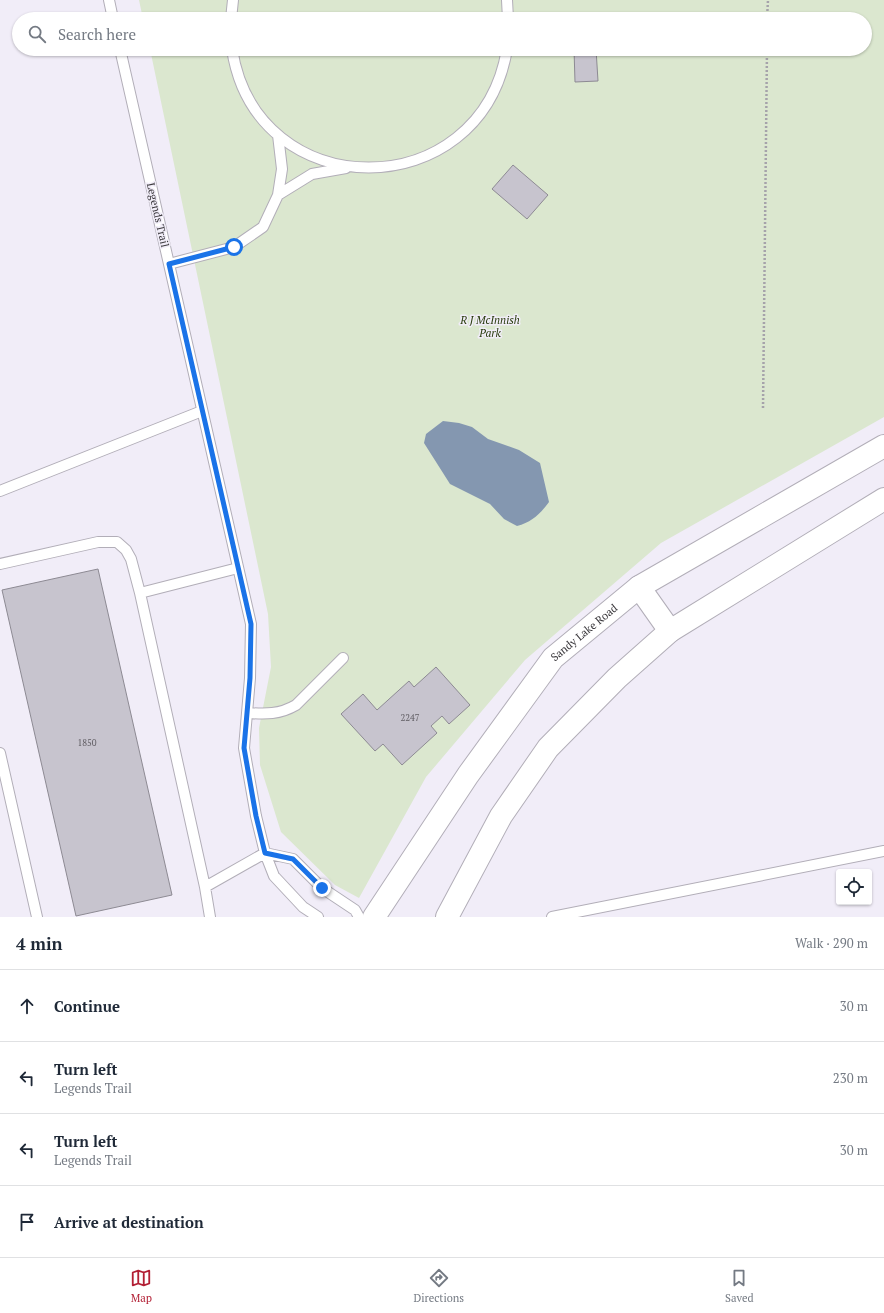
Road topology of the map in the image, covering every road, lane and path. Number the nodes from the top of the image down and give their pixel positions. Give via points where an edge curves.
1 (109, 0) edge
2 (233, 0) edge
3 (506, 0) edge
4 (768, 0) edge
5 (112, 12) edge
6 (232, 12) edge
7 (507, 12) edge
8 (767, 12) edge
9 (122, 56) edge
10 (233, 56) edge
11 (506, 56) edge
12 (767, 56) edge
13 (278, 135) junction
14 (349, 168) junction
15 (278, 195) junction
16 (169, 264) junction
17 (763, 408) dead end
18 (202, 411) junction
19 (883, 448) edge
20 (0, 491) edge
21 (884, 499) edge
22 (0, 564) edge
23 (238, 568) junction
24 (639, 587) junction
25 (140, 593) junction
26 (670, 631) junction
27 (343, 658) dead end
28 (247, 713) junction
29 (0, 753) edge
30 (884, 851) edge
31 (265, 853) junction
32 (205, 887) junction
33 (37, 917) edge
34 (210, 917) edge
35 (318, 917) edge
36 (359, 917) edge
37 (374, 917) edge
38 (447, 917) edge
39 (552, 917) edge

1 - 5 lane
2 - 6 lane
3 - 7 lane
4 - 8 path
9 - 16 lane, Legends Trail
10 - 13 lane via 235,70 252,106
11 - 14 lane via 503,71 486,107 460,136 426,157 388,168
12 - 17 path
13 - 14 lane via 311,156
13 - 15 lane via 282,169
14 - 15 lane via 312,174
15 - 16 lane via 263,227 234,247
16 - 18 lane, Legends Trail
18 - 20 lane
18 - 23 lane, Legends Trail
19 - 24 main road, Sandy Lake Road
21 - 26 main road
22 - 25 lane via 98,542 117,542 131,559
23 - 25 lane
23 - 28 lane, Legends Trail via 251,624
24 - 26 main road
24 - 37 main road, Sandy Lake Road via 553,658 468,774
25 - 32 lane
26 - 38 main road via 616,678 548,748 501,816
27 - 28 lane via 291,708 276,713
28 - 31 lane, Legends Trail via 244,748
29 - 33 lane
30 - 39 lane
31 - 32 lane
31 - 35 lane, Legends Trail via 274,876 303,907
31 - 36 lane via 293,859 322,888 355,910
32 - 34 lane

